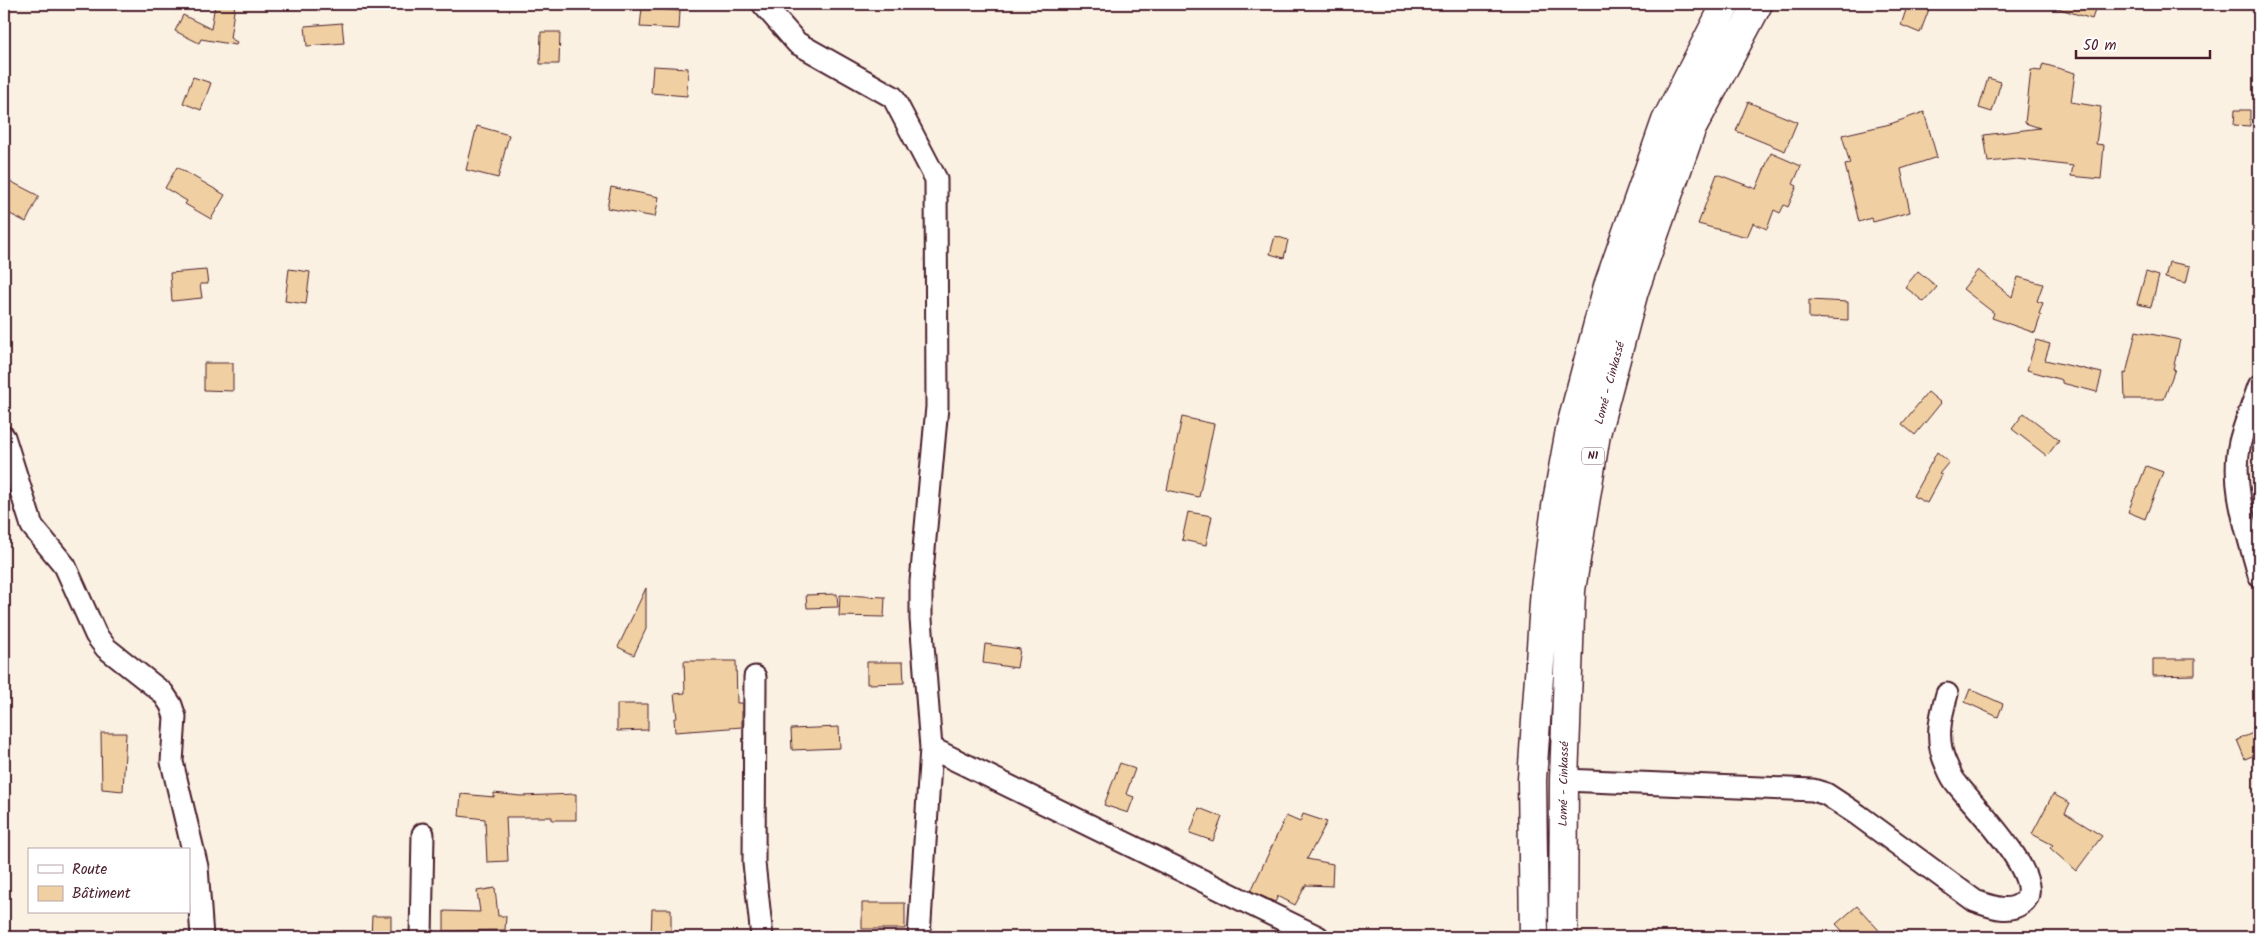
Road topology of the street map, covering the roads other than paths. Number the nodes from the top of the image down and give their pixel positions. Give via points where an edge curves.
1 (763, 4) edge
2 (1726, 4) edge
3 (1758, 4) edge
4 (1666, 121) junction
5 (1691, 130) junction
6 (2259, 386) edge
7 (4, 437) edge
8 (2259, 576) edge
9 (755, 677) dead end
10 (1947, 694) dead end
11 (931, 748) junction
12 (1564, 780) junction
13 (422, 834) dead end
14 (202, 937) edge
15 (421, 937) edge
16 (762, 937) edge
17 (920, 937) edge
18 (1318, 937) edge
19 (1534, 937) edge
20 (1563, 937) edge

1 - 11 street via 797,43 893,97 936,179 937,407 921,582
2 - 4 highway, N1
3 - 5 highway, Lomé - Cinkassé / N1
4 - 5 highway
4 - 19 highway, N1 via 1608,286 1570,430 1556,507 1545,588 1532,780
5 - 12 highway, Lomé - Cinkassé / N1 via 1634,291 1596,434 1571,590
6 - 8 street via 2240,443 2238,475 2240,502
7 - 14 street via 32,526 65,566 96,635 106,648 163,693 171,705 175,718 172,762 197,867
9 - 16 street via 754,863
10 - 12 street via 1940,719 1939,740 1945,762 1955,782 2023,868 2029,891 2026,901 2017,908 1994,907 1976,901 1858,814 1826,794 1813,790
11 - 17 street
11 - 18 street
12 - 20 highway, Lomé - Cinkassé / N1
13 - 15 street

